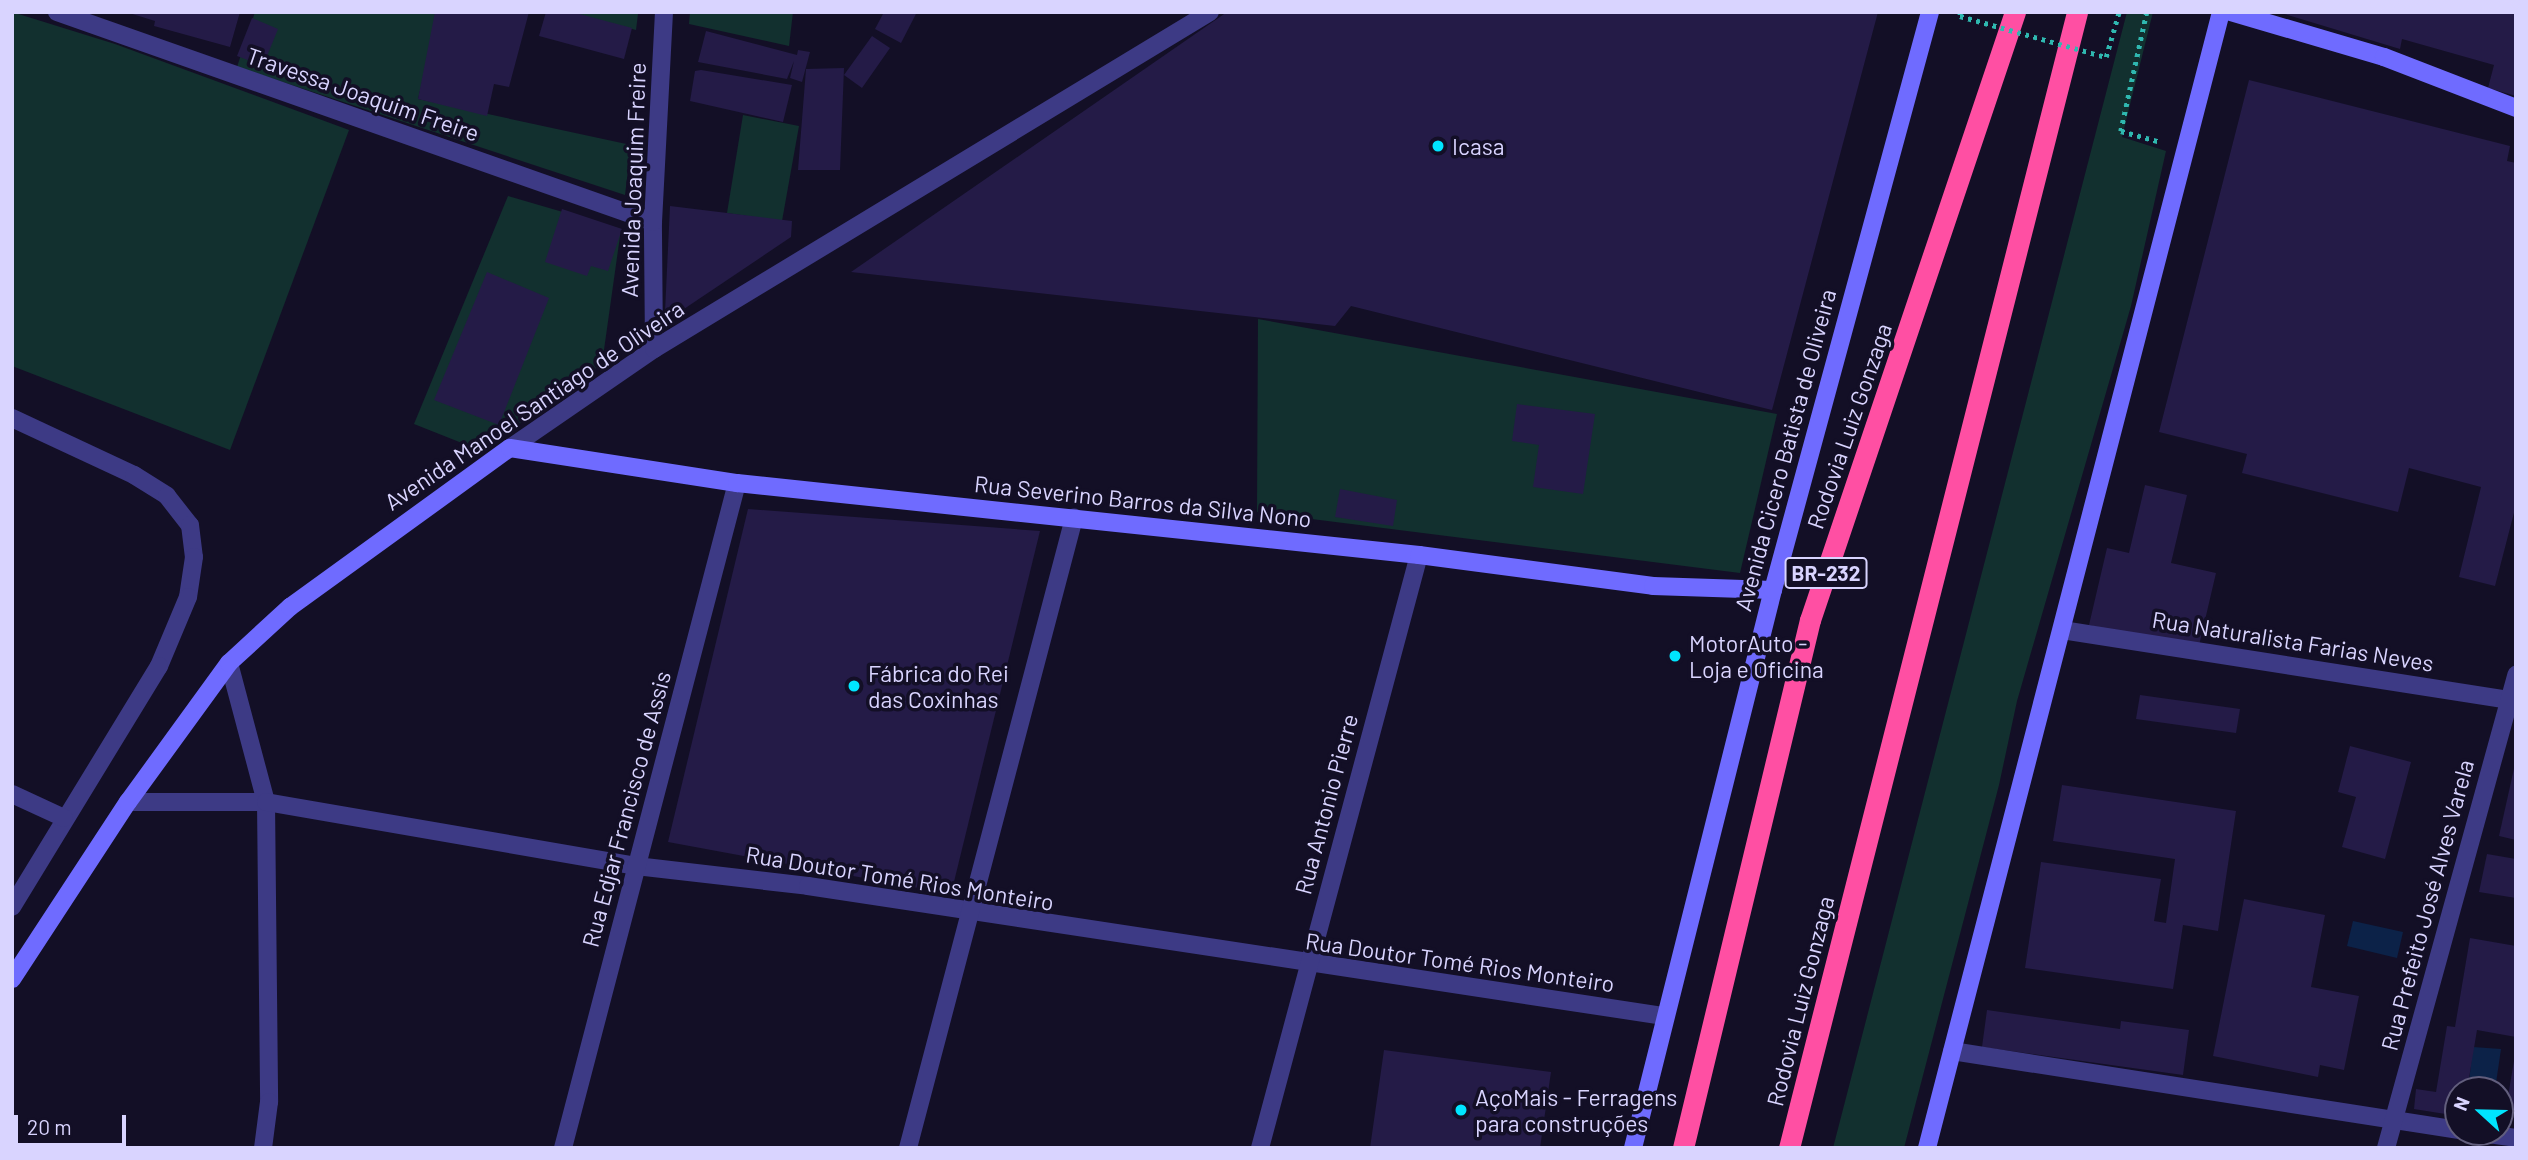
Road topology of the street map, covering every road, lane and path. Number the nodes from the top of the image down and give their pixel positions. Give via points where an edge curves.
1 (57, 12) edge
2 (664, 12) edge
3 (1210, 12) edge
4 (1930, 12) edge
5 (1961, 12) edge
6 (2015, 12) edge
7 (2077, 12) edge
8 (2119, 12) edge
9 (2147, 12) edge
10 (2221, 12) edge
11 (2231, 12) edge
12 (2516, 108) edge
13 (2169, 145) dead end
14 (653, 222) junction
15 (654, 349) junction
16 (12, 418) edge
17 (510, 448) junction
18 (737, 483) junction
19 (1074, 518) junction
20 (1419, 555) junction
21 (1773, 590) junction
22 (2062, 629) junction
23 (229, 663) junction
24 (2516, 675) edge
25 (2512, 700) edge
26 (12, 794) edge
27 (128, 802) junction
28 (266, 802) junction
29 (64, 817) junction
30 (636, 866) junction
31 (12, 907) edge
32 (973, 914) junction
33 (1307, 965) junction
34 (12, 979) edge
35 (1664, 1016) junction
36 (1952, 1051) junction
37 (2394, 1120) junction
38 (2444, 1128) edge
39 (262, 1148) edge
40 (563, 1148) edge
41 (908, 1148) edge
42 (1260, 1148) edge
43 (1633, 1148) edge
44 (1683, 1148) edge
45 (1789, 1148) edge
46 (1927, 1148) edge
47 (2386, 1148) edge

1 - 14 street, Travessa Joaquim Freire
2 - 14 street, Avenida Joaquim Freire
3 - 15 street, Avenida Manoel Santiago de Oliveira
4 - 21 main road, Avenida Cicero Batista de Oliveira
5 - 8 path, bridge via 2106,57
6 - 44 highway, Rodovia Luiz Gonzaga / BR-232 via 1810,620
7 - 45 highway, Rodovia Luiz Gonzaga
9 - 13 path via 2121,131
10 - 22 main road
11 - 12 main road via 2384,57
14 - 15 street, Avenida Joaquim Freire
15 - 17 street, Avenida Manoel Santiago de Oliveira
16 - 29 street via 134,474 167,496 190,525 194,557 188,597 169,643 110,750
17 - 18 main road, Rua Severino Barros da Silva Nono
17 - 23 main road, Avenida Manoel Santiago de Oliveira via 290,607
18 - 19 main road, Rua Severino Barros da Silva Nono
18 - 30 street, Rua Edjar Francisco de Assis
19 - 20 main road, Rua Severino Barros da Silva Nono
19 - 32 street
20 - 21 main road, Rua Severino Barros da Silva Nono via 1653,586
20 - 33 street, Rua Antonio Pierre
21 - 35 main road, Avenida Cicero Batista de Oliveira
22 - 25 street, Rua Naturalista Farias Neves
22 - 36 main road
23 - 27 main road, Avenida Manoel Santiago de Oliveira
23 - 28 street
24 - 25 street, Rua Prefeito José Alves Varela
25 - 37 street, Rua Prefeito José Alves Varela
26 - 29 street
27 - 28 street, Rua Doutor Tomé Rios Monteiro
27 - 34 main road, Avenida Manoel Santiago de Oliveira
28 - 30 street, Rua Doutor Tomé Rios Monteiro
28 - 39 street via 269,1102
29 - 31 street
30 - 32 street, Rua Doutor Tomé Rios Monteiro via 808,886
30 - 40 street, Rua Edjar Francisco de Assis
32 - 33 street, Rua Doutor Tomé Rios Monteiro
32 - 41 street
33 - 35 street, Rua Doutor Tomé Rios Monteiro
33 - 42 street, Rua Antonio Pierre
35 - 43 main road, Avenida Cicero Batista de Oliveira
36 - 37 street
36 - 46 main road
37 - 38 street
37 - 47 street, Rua Prefeito José Alves Varela

